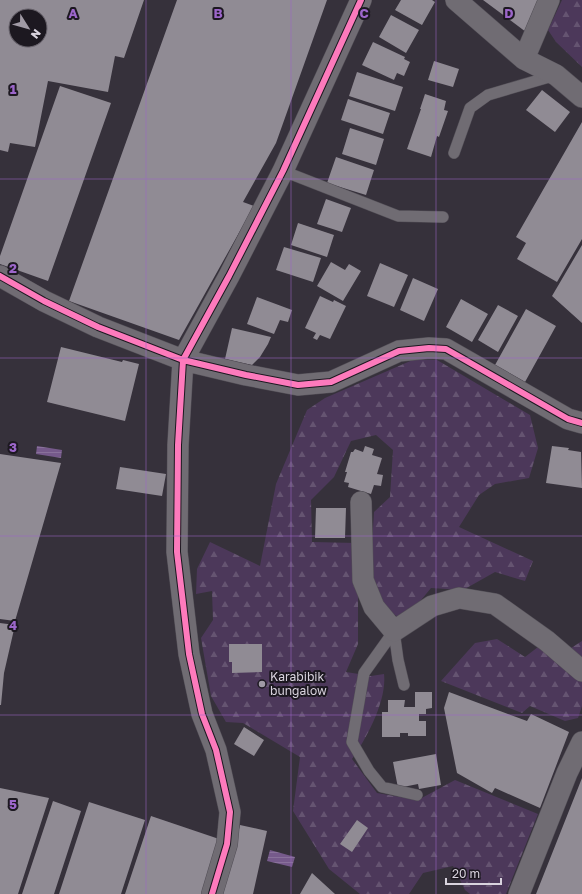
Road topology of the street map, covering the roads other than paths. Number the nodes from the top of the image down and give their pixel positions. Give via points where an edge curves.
1 (360, 0) edge
2 (456, 0) edge
3 (549, 0) edge
4 (524, 58) junction
5 (556, 75) junction
6 (582, 97) edge
7 (454, 154) dead end
8 (283, 171) junction
9 (443, 217) dead end
10 (0, 276) edge
11 (183, 360) junction
12 (582, 423) edge
13 (361, 502) dead end
14 (394, 631) junction
15 (582, 671) edge
16 (404, 685) dead end
17 (582, 742) edge
18 (417, 795) dead end
19 (212, 894) edge
20 (520, 894) edge

1 - 8 street
2 - 4 street
3 - 4 street
4 - 5 street
5 - 6 street
5 - 7 lane via 488,94 470,108
8 - 9 lane via 398,216
8 - 11 street
10 - 11 street via 98,327
11 - 12 street via 298,385 331,382 399,351 429,348 446,350 568,419
11 - 19 street via 178,445 177,552 192,669 202,714 216,750 230,812 227,844
13 - 14 street via 363,580 374,607
14 - 15 street via 432,606 460,598 495,604 547,641
14 - 16 lane
14 - 18 lane via 364,673 352,742 382,787
17 - 20 street via 567,773

